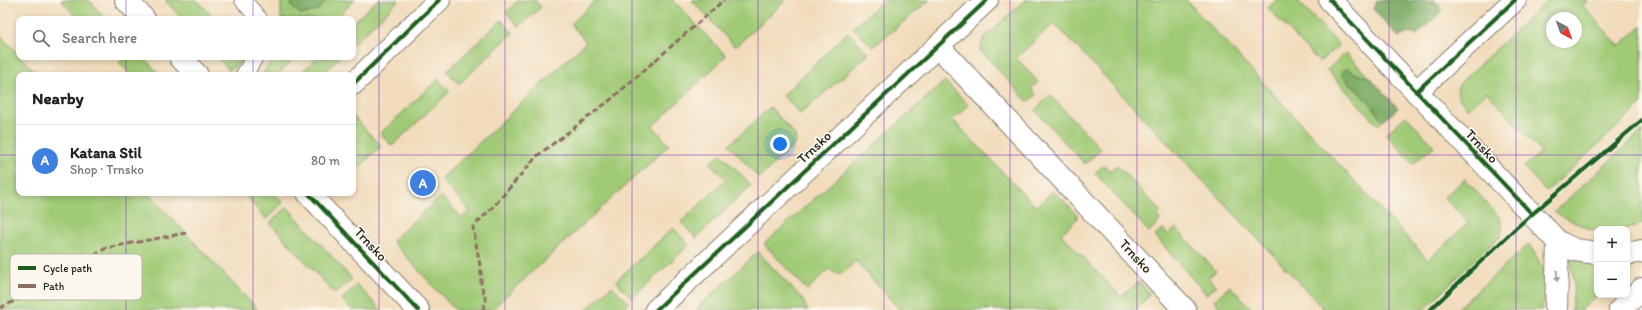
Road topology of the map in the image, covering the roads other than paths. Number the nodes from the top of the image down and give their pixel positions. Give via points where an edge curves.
1 (126, 0) edge
2 (243, 0) edge
3 (439, 0) edge
4 (987, 0) edge
5 (1515, 0) edge
6 (1339, 3) edge
7 (141, 16) edge
8 (256, 16) edge
9 (938, 46) junction
10 (183, 60) edge
11 (253, 60) edge
12 (194, 72) edge
13 (246, 72) edge
14 (356, 81) edge
15 (1416, 92) junction
16 (311, 196) edge
17 (1558, 242) junction
18 (1642, 251) edge
19 (1594, 253) edge
20 (1630, 253) edge
21 (1642, 289) edge
22 (418, 310) edge
23 (656, 310) edge
24 (1185, 310) edge
25 (1556, 310) edge
26 (1620, 310) edge

1 - 7 street
2 - 8 lane
3 - 14 street
4 - 9 street, Trnsko
5 - 15 street
6 - 15 street, Trnsko
9 - 23 street, Trnsko
9 - 24 street, Trnsko
10 - 12 street
11 - 13 lane
15 - 17 street, Trnsko
16 - 22 street, Trnsko
17 - 19 street, Trnsko via 1575,250
17 -> 25 street
18 - 20 street
21 - 26 street

